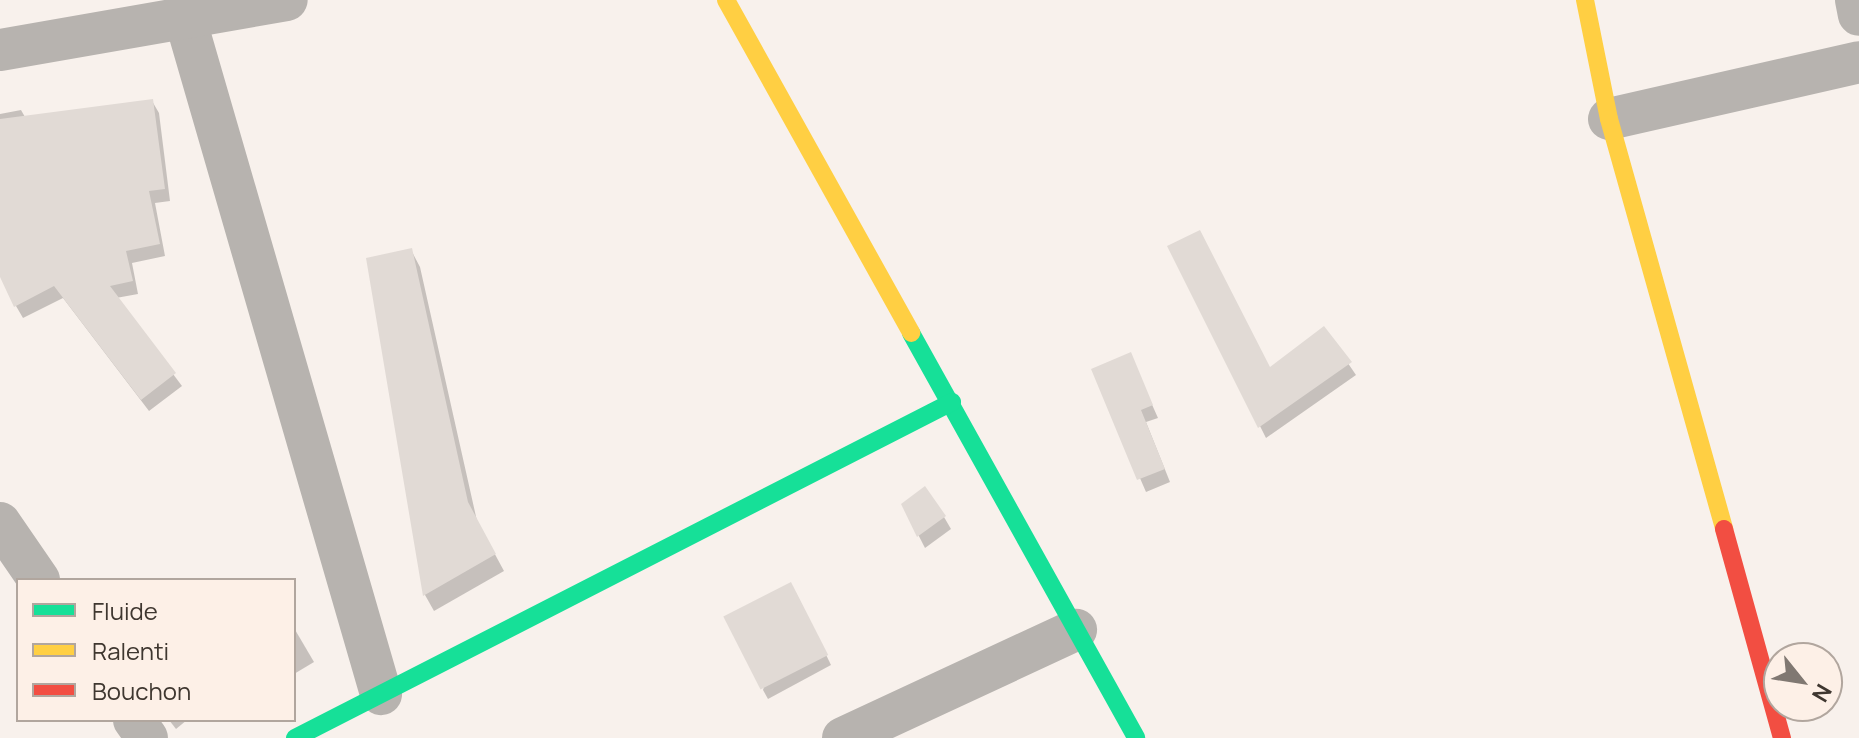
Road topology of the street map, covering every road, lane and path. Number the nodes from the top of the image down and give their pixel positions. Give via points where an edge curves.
1 (287, 0) edge
2 (726, 0) edge
3 (1585, 0) edge
4 (1856, 0) edge
5 (1859, 15) edge
6 (185, 18) junction
7 (0, 50) edge
8 (1859, 62) edge
9 (1609, 119) junction
10 (952, 402) junction
11 (0, 523) edge
12 (38, 578) edge
13 (1076, 630) junction
14 (381, 694) junction
15 (295, 738) edge
16 (843, 738) edge
17 (1136, 738) edge
18 (1782, 738) edge

1 - 6 street
2 - 10 street
3 - 9 street
4 - 5 street
6 - 7 street
6 - 14 street
8 - 9 street
9 - 18 street
10 - 13 street
10 - 14 street
11 - 12 street
13 - 16 street
13 - 17 street
14 - 15 street

